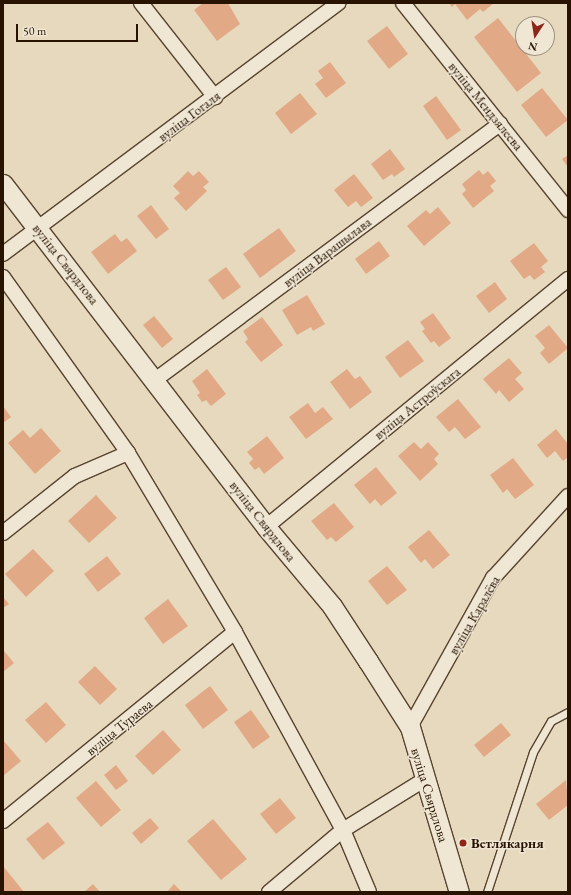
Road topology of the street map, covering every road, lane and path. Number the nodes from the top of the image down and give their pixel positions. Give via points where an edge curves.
1 (141, 3) edge
2 (339, 3) edge
3 (403, 3) edge
4 (215, 97) junction
5 (500, 124) junction
6 (3, 184) edge
7 (568, 210) edge
8 (38, 228) junction
9 (3, 254) edge
10 (3, 277) edge
11 (568, 279) edge
12 (155, 380) junction
13 (128, 453) junction
14 (568, 496) edge
15 (266, 526) junction
16 (3, 533) edge
17 (235, 632) junction
18 (568, 712) edge
19 (410, 727) junction
20 (424, 780) junction
21 (3, 822) edge
22 (342, 830) junction
23 (269, 892) edge
24 (369, 892) edge
25 (459, 892) edge
26 (487, 892) edge

1 - 4 street
2 - 4 street, вуліца Гогаля
3 - 5 street, вуліца Мендзялеева
4 - 8 street, вуліца Гогаля
5 - 7 street, вуліца Мендзялеева
5 - 12 street, вуліца Варашылава
6 - 8 street, вуліца Свярдлова
8 - 9 street, вуліца Гогаля
8 - 12 street, вуліца Свярдлова
10 - 13 street
11 - 15 street, вуліца Астроўскага
12 - 15 street, вуліца Свярдлова
13 - 16 street via 75,476
13 - 17 street
14 - 19 street, вуліца Каралёва via 493,578
15 - 19 street, вуліца Свярдлова via 332,606
17 - 21 street, вуліца Тураева
17 - 22 street
18 - 26 lane via 551,721 533,752
19 - 20 street, вуліца Свярдлова
20 - 22 street
20 - 25 street, вуліца Свярдлова
22 - 23 street
22 - 24 street

